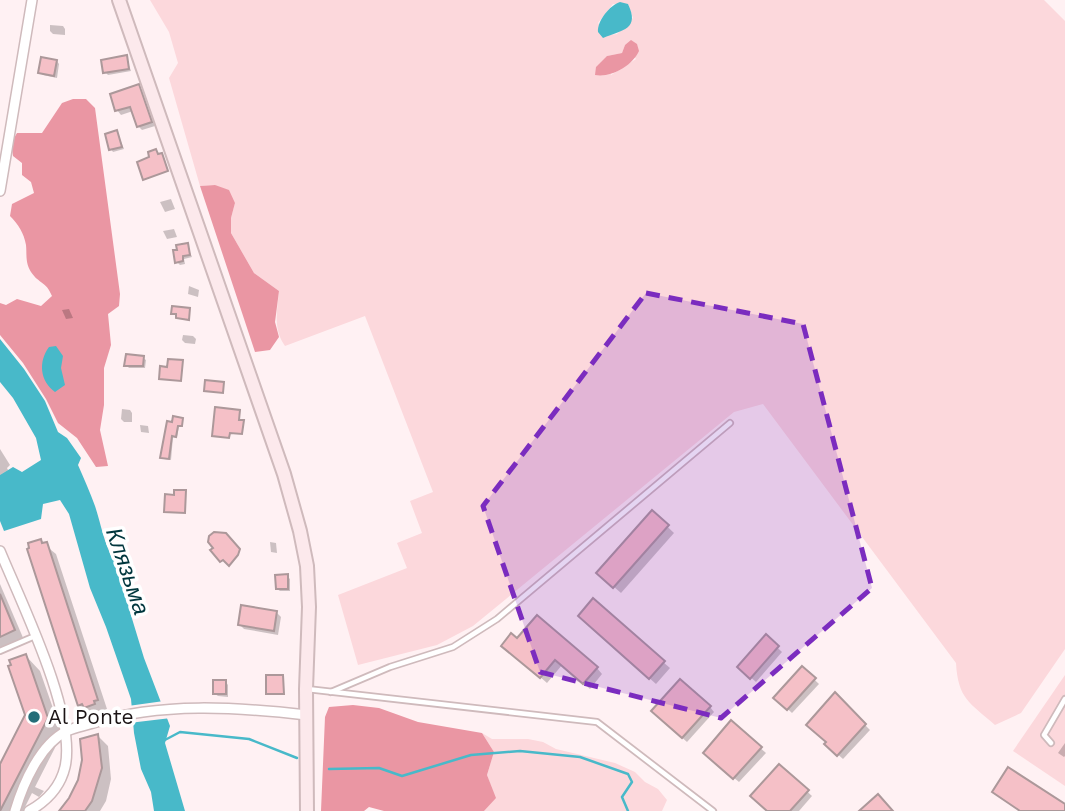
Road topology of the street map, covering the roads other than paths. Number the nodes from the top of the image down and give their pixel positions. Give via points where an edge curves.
1 (32, 0) edge
2 (119, 0) edge
3 (0, 191) edge
4 (730, 423) dead end
5 (0, 551) edge
6 (35, 636) junction
7 (0, 650) edge
8 (306, 689) junction
9 (331, 692) junction
10 (1065, 699) edge
11 (307, 715) junction
12 (66, 731) junction
13 (1051, 743) dead end
14 (15, 811) edge
15 (29, 811) edge
16 (307, 811) edge
17 (713, 811) edge

1 - 3 street
2 - 8 street via 300,531 309,607
4 - 9 lane via 497,619 453,647
5 - 6 street
6 - 7 lane
6 - 12 street
8 - 9 lane
8 - 11 street
9 - 17 lane via 597,722
10 - 13 lane via 1044,735
11 - 12 street via 189,708 114,716
11 - 16 street
12 - 14 street via 48,746
12 - 15 street via 66,758 59,783 44,802

